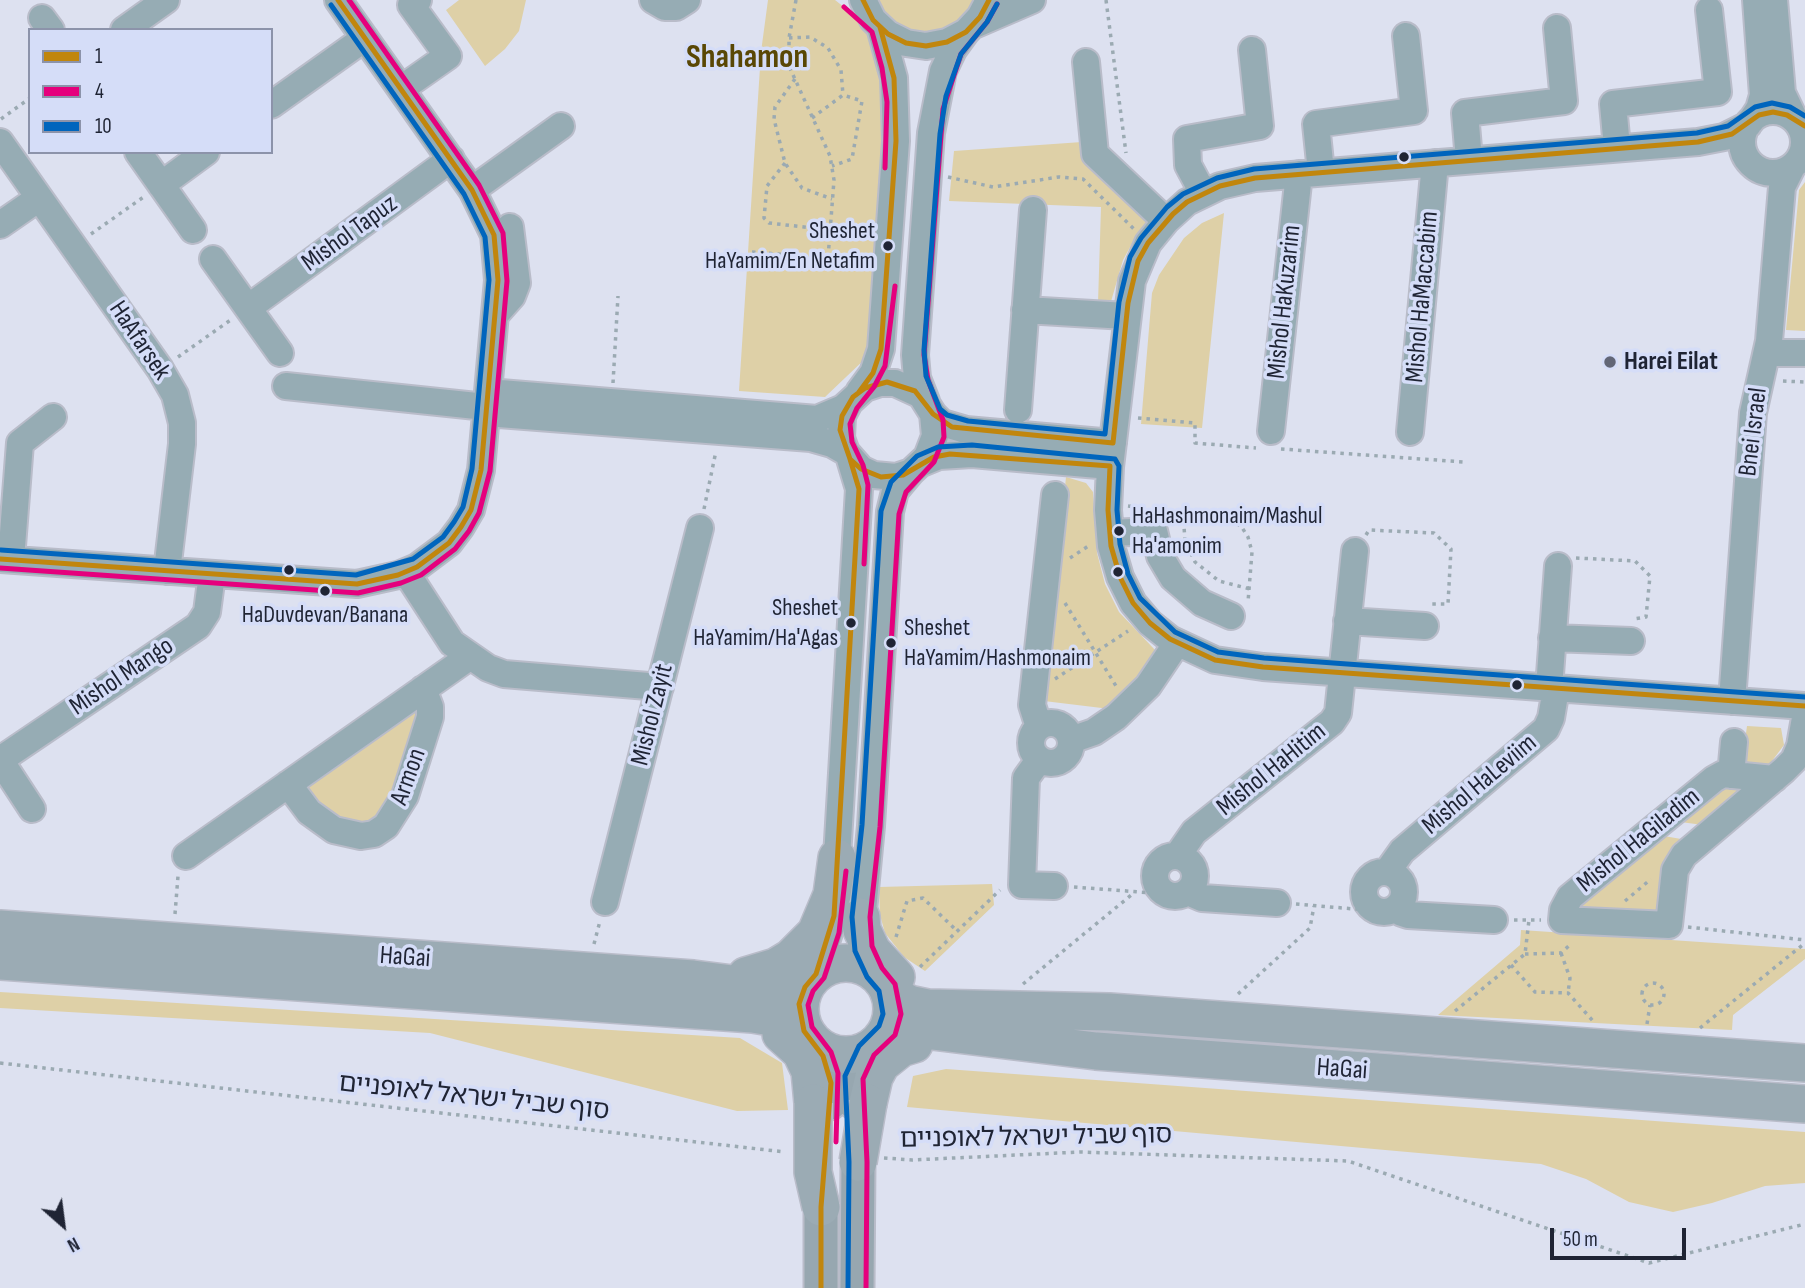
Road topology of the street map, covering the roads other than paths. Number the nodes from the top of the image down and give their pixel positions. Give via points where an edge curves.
1 (166, 0) edge
2 (338, 0) edge
3 (418, 0) edge
4 (653, 0) edge
5 (687, 0) edge
6 (850, 0) edge
7 (989, 0) edge
8 (1032, 0) edge
9 (1756, 0) edge
10 (1774, 0) edge
11 (1709, 10) dead end
12 (872, 16) edge
13 (127, 28) edge
14 (970, 28) junction
15 (1557, 28) dead end
16 (1406, 36) dead end
17 (365, 38) junction
18 (1252, 50) dead end
19 (1086, 62) dead end
20 (401, 89) junction
21 (273, 104) edge
22 (1750, 123) junction
23 (1799, 123) edge
24 (561, 126) dead end
25 (0, 142) edge
26 (1662, 144) junction
27 (1617, 148) junction
28 (139, 154) edge
29 (203, 154) edge
30 (452, 159) junction
31 (1469, 160) junction
32 (1799, 161) edge
33 (1435, 163) junction
34 (1751, 163) junction
35 (1310, 173) junction
36 (161, 185) junction
37 (1203, 193) junction
38 (39, 198) junction
39 (478, 200) junction
40 (1033, 210) dead end
41 (1166, 220) junction
42 (0, 225) edge
43 (193, 230) dead end
44 (213, 259) dead end
45 (248, 308) junction
46 (1025, 310) junction
47 (1126, 316) junction
48 (279, 353) dead end
49 (1805, 353) edge
50 (1765, 362) junction
51 (286, 386) dead end
52 (854, 398) junction
53 (487, 404) junction
54 (930, 408) junction
55 (1018, 410) dead end
56 (53, 417) dead end
57 (1271, 431) dead end
58 (1410, 432) dead end
59 (1112, 454) junction
60 (848, 455) junction
61 (917, 467) junction
62 (1055, 495) dead end
63 (700, 528) road end
64 (1110, 533) junction
65 (1355, 551) road end
66 (5, 559) edge
67 (1558, 566) road end
68 (167, 571) junction
69 (406, 572) junction
70 (212, 574) junction
71 (1238, 615) road end
72 (1347, 621) junction
73 (1425, 626) road end
74 (1552, 638) junction
75 (1631, 641) road end
76 (1177, 643) junction
77 (469, 657) junction
78 (1341, 673) junction
79 (660, 687) junction
80 (1552, 688) junction
81 (423, 689) junction
82 (1732, 701) junction
83 (1805, 706) edge
84 (1805, 718) edge
85 (1039, 727) junction
86 (1071, 740) junction
87 (1734, 742) dead end
88 (0, 760) edge
89 (1039, 760) junction
90 (1731, 775) junction
91 (1774, 779) junction
92 (288, 784) junction
93 (32, 809) dead end
94 (1656, 827) junction
95 (1707, 835) junction
96 (186, 856) road end
97 (837, 858) junction
98 (1054, 886) road end
99 (605, 902) road end
100 (1277, 903) road end
101 (1494, 920) road end
102 (0, 929) edge
103 (0, 961) edge
104 (880, 963) junction
105 (813, 977) junction
106 (691, 995) junction
107 (1109, 1012) junction
108 (810, 1038) junction
109 (1026, 1042) junction
110 (874, 1044) junction
111 (1805, 1063) edge
112 (842, 1103) junction
113 (1805, 1104) edge
114 (866, 1160) joint
115 (821, 1206) joint
116 (821, 1288) edge
117 (856, 1288) edge

1 - 13 street
2 - 17 street
3 - 20 street via 411,5 448,56
4 - 5 street via 665,7
6 - 12 street
7 - 14 street
8 - 14 street
9 - 22 street via 1763,95
10 - 23 street via 1782,93
11 - 27 street via 1718,92 1613,104
12 - 14 street via 906,43 926,46 947,42
12 - 52 street via 894,78 896,102 880,354 873,373
14 - 54 street via 943,71 932,120 915,350 917,378
15 - 31 street via 1563,101 1465,113
16 - 35 street, Mishol HaKuzarim via 1414,111 1316,124
17 - 20 street
17 - 21 street
18 - 37 street via 1260,126 1187,139 1188,166
19 - 41 street via 1096,154
20 - 30 street
22 - 23 street via 1773,112
22 - 26 street via 1716,139
22 - 34 street via 1743,143
23 - 32 street via 1804,142
24 - 39 street
25 - 38 street, HaAfarsek
26 - 27 street
26 - 34 street
27 - 31 street
28 - 36 street
29 - 36 street
30 - 39 street
30 - 45 street, Mishol Tapuz
31 - 33 street
32 - 34 street via 1769,173
32 - 50 street via 1783,182 1780,209 1760,234 1752,338
33 - 35 street
33 - 58 street, Mishol HaMaccabim
35 - 37 street via 1237,180
35 - 57 street, Mishol HaKuzarim
36 - 43 street
37 - 41 street
38 - 42 street
38 - 68 street, HaAfarsek via 175,395 182,433
39 - 53 street via 494,235 498,257
40 - 46 street
41 - 47 street via 1138,261
44 - 45 street
45 - 48 street
46 - 47 street
46 - 55 street
47 - 59 street
49 - 50 street
50 - 82 street, Bnei Israel via 1752,421
51 - 53 street
52 - 53 street via 817,419 612,402
52 - 54 street via 880,383 895,383 915,391
52 - 60 street via 840,430
53 - 60 street via 811,438
53 - 69 street via 481,470 471,510 449,543
54 - 59 street via 942,423 965,430
54 - 61 street via 933,444
56 - 66 street via 20,443
59 - 61 street via 964,454 939,456
59 - 64 street
60 - 61 street via 874,475 896,477
60 - 97 street via 859,489
61 - 104 street via 895,491 890,512 872,826
62 - 85 street via 1032,705
63 - 79 street, Mishol Zayit
64 - 71 street via 1154,531 1160,556 1191,596
64 - 76 street via 1120,578 1133,603
65 - 72 street, Mishol HaHitim
66 - 68 street
67 - 74 street, Mishol HaLeviim
68 - 70 street
69 - 70 street via 357,583
69 - 77 street via 443,632
70 - 88 street, Mishol Mango via 207,612 198,626
72 - 73 street
72 - 78 street, Mishol HaHitim
74 - 75 street
74 - 80 street, Mishol HaLeviim
76 - 78 street via 1239,665
76 - 86 street via 1157,675 1128,705 1094,732
77 - 79 street via 504,674
77 - 81 street, Armon
78 - 80 street
78 - 100 street, Mishol HaHitim via 1338,713 1332,722 1194,832 1178,856 1190,861 1195,882 1177,893
79 - 99 street, Mishol Zayit
80 - 82 street
80 - 101 street, Mishol HaLeviim via 1546,729 1402,851 1387,872 1403,885 1404,898 1388,909 1408,915
81 - 92 street, Armon
81 - 92 street, Armon via 430,717 405,796 386,826 361,836 334,830 309,812
82 - 83 street
84 - 91 street, Mishol HaGiladim via 1794,760
85 - 86 street via 1057,724
85 - 89 street via 1030,743
86 - 89 street via 1063,760 1051,764
87 - 90 street
88 - 93 street, Mishol Mango
89 - 98 street via 1026,778 1022,885
90 - 91 street, Mishol HaGiladim
90 - 94 street, Mishol HaGiladim via 1714,779
91 - 95 street, Mishol HaGiladim
92 - 96 street, Armon
94 - 95 street
94 - 95 street, Mishol HaGiladim via 1570,897 1562,920 1669,925 1675,870
97 - 105 street via 834,916
97 - 106 highway via 826,916 791,958
102 - 106 highway, HaGai via 587,971
103 - 106 highway, HaGai
104 - 105 highway via 841,963
104 - 107 highway via 933,992
104 - 107 highway, HaGai via 909,1004
104 - 110 highway via 892,1014
105 - 106 highway, HaGai
105 - 108 highway via 799,1004
106 - 108 highway, HaGai via 774,1017
106 - 112 highway via 788,1038 810,1071
107 - 111 highway, HaGai
108 - 110 highway via 841,1055
108 - 112 main road
109 - 110 highway, HaGai via 923,1030 903,1031
109 - 112 highway via 959,1036 901,1048
109 - 113 highway, HaGai
110 - 112 main road
112 - 114 highway, bridge
112 - 115 highway, bridge via 813,1172
114 - 117 main road via 858,1206
115 - 116 main road

